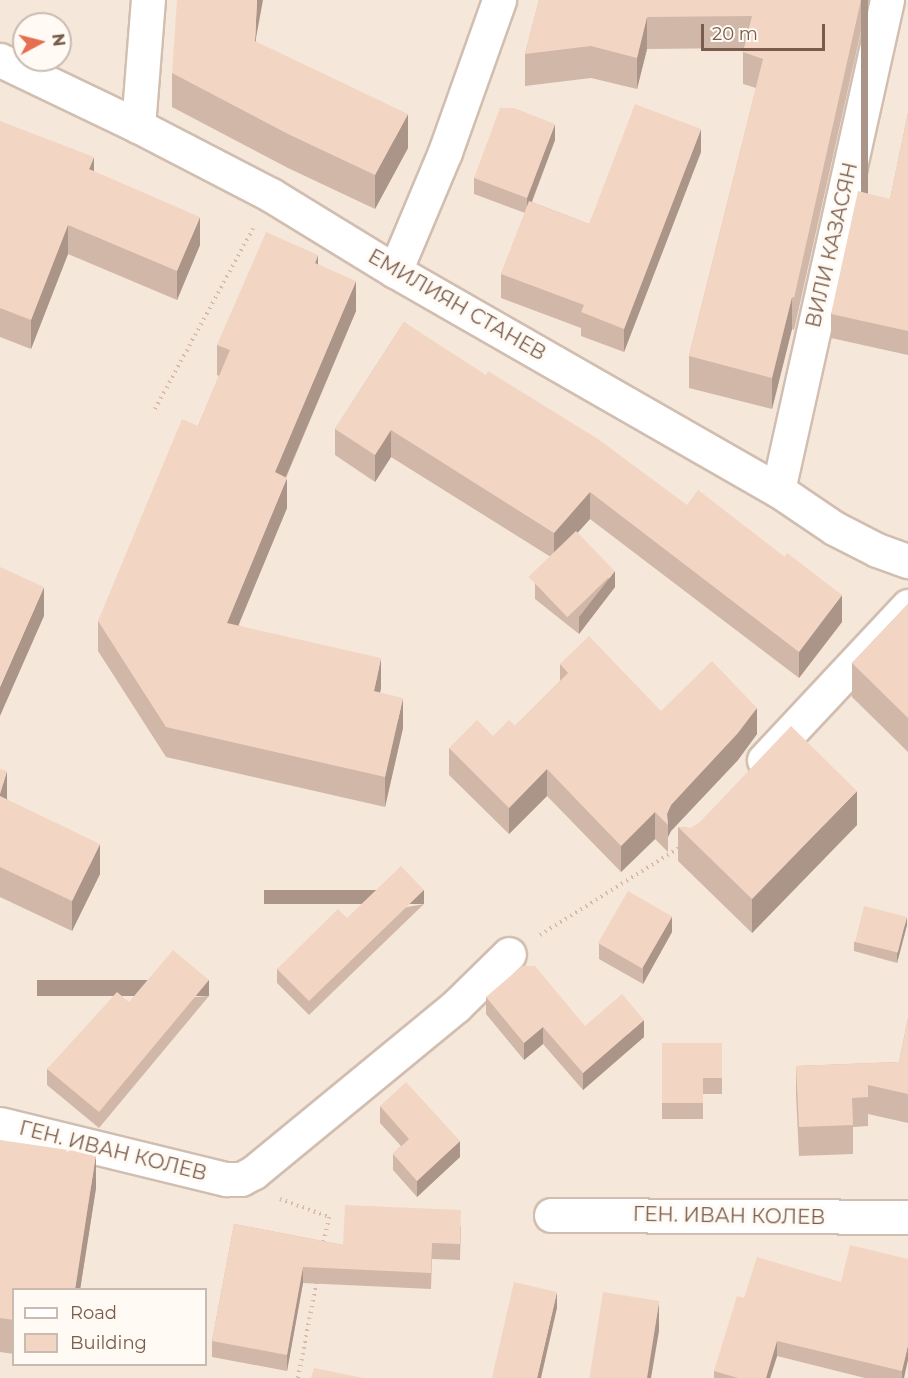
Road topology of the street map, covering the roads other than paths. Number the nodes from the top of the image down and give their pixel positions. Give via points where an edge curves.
1 (148, 0) edge
2 (499, 0) edge
3 (886, 0) edge
4 (0, 60) edge
5 (138, 126) junction
6 (395, 271) junction
7 (778, 490) junction
8 (908, 561) edge
9 (908, 606) edge
10 (741, 785) edge
11 (509, 954) road end
12 (0, 1124) edge
13 (551, 1215) dead end
14 (908, 1217) edge

1 - 5 street
2 - 6 street via 445,152
3 - 7 street, ВИЛИ КАЗАСЯН
4 - 5 street, ЕМИЛИЯН СТАНЕВ
5 - 6 street, ЕМИЛИЯН СТАНЕВ via 271,195
6 - 7 street, ЕМИЛИЯН СТАНЕВ
7 - 8 street, ЕМИЛИЯН СТАНЕВ via 834,528
9 - 10 street
11 - 12 street, ГЕН. ИВАН КОЛЕВ via 456,1006 241,1179 226,1179
13 - 14 street, ГЕН. ИВАН КОЛЕВ

